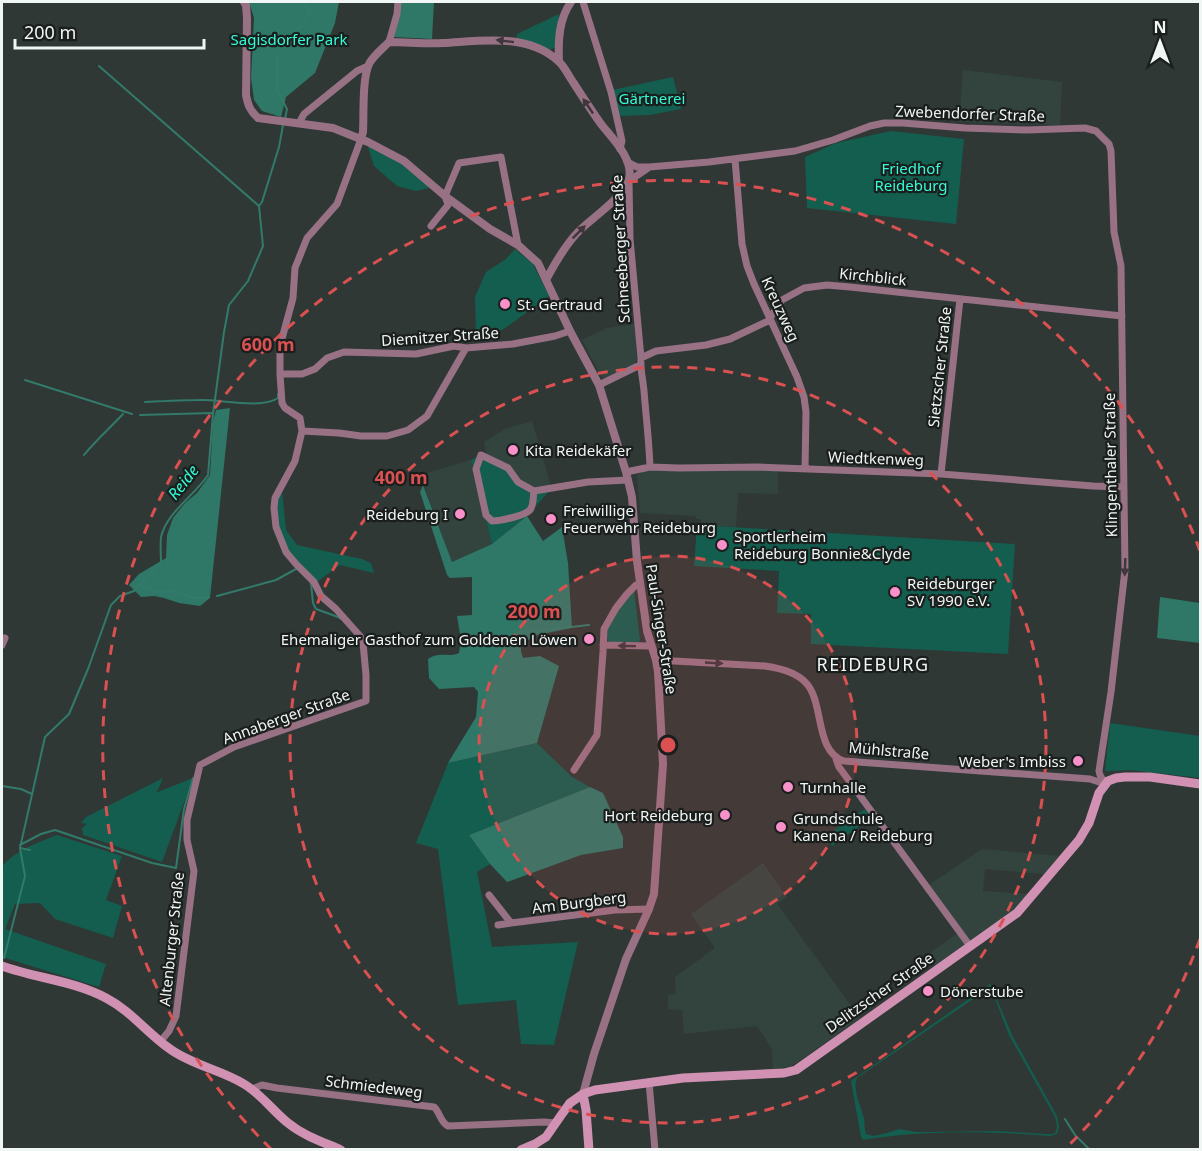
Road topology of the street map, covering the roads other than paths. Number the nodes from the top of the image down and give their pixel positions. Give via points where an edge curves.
1 (244, 2) edge
2 (398, 2) edge
3 (571, 2) edge
4 (583, 2) edge
5 (388, 42) junction
6 (559, 61) junction
7 (368, 66) junction
8 (290, 123) junction
9 (361, 139) junction
10 (1109, 144) joint
11 (620, 149) junction
12 (735, 159) junction
13 (627, 162) junction
14 (649, 167) junction
15 (629, 181) junction
16 (446, 196) junction
17 (430, 226) dead end
18 (518, 245) junction
19 (546, 280) junction
20 (960, 299) junction
21 (1122, 316) junction
22 (770, 319) junction
23 (570, 331) junction
24 (466, 348) junction
25 (640, 362) junction
26 (280, 374) junction
27 (599, 385) junction
28 (300, 417) junction
29 (302, 431) junction
30 (313, 431) junction
31 (650, 467) junction
32 (805, 469) junction
33 (941, 474) junction
34 (627, 476) junction
35 (1125, 487) junction
36 (534, 490) junction
37 (640, 585) junction
38 (603, 645) junction
39 (651, 646) junction
40 (656, 660) junction
41 (836, 759) junction
42 (200, 765) joint
43 (574, 770) dead end
44 (1100, 780) junction
45 (1200, 784) edge
46 (489, 895) dead end
47 (650, 909) junction
48 (511, 923) junction
49 (498, 925) dead end
50 (970, 946) junction
51 (2, 966) edge
52 (160, 1042) junction
53 (649, 1082) junction
54 (252, 1089) junction
55 (583, 1094) junction
56 (555, 1123) junction
57 (341, 1149) edge
58 (521, 1149) edge
59 (589, 1149) edge
60 (655, 1149) edge

1 - 8 street, Paul-Singer-Straße via 248,105 258,118
2 - 5 street
3 - 6 street via 560,26
4 - 11 street, Schneeberger Straße via 611,92 622,141
6 -> 5 street via 527,44 496,40
5 - 7 street
11 -> 6 street
7 - 8 street
7 - 9 street
8 - 9 street, Paul-Singer-Straße via 333,128
9 - 16 street, Paul-Singer-Straße via 404,161
9 - 26 street via 337,204 307,238 295,268 293,298 280,346
10 - 12 street, Zwebendorfer Straße via 1096,131 1085,128 1027,130 884,123 795,152
10 - 21 street, Klingenthaler Straße
11 - 13 street, Schneeberger Straße
12 - 14 street, Zwebendorfer Straße
12 - 22 street, Kreuzweg via 743,251
13 - 14 street, Zwebendorfer Straße
13 - 15 street, Schneeberger Straße
14 - 15 street, Zwebendorfer Straße
19 -> 15 street, Zwebendorfer Straße via 570,241
15 - 25 street, Schneeberger Straße
16 - 17 street via 448,205
16 - 18 street, Paul-Singer-Straße
16 - 18 street via 459,163 501,158
18 - 19 street, Paul-Singer-Straße via 538,263
19 - 23 street, Paul-Singer-Straße
20 - 21 street, Kirchblick
20 - 22 street, Kirchblick via 850,286 816,286 782,300
20 - 33 street, Sietzscher Straße
21 - 35 street, Klingenthaler Straße
22 - 25 street, Kirchblick via 718,343 648,353
22 - 32 street, Kreuzweg via 804,397
23 - 24 street, Diemitzer Straße via 513,344
23 - 27 street, Paul-Singer-Straße
24 - 26 street, Diemitzer Straße via 454,346 416,354 344,352 302,374
24 - 30 street via 427,416 408,430 387,436
25 - 27 street
25 - 31 street, Schneeberger Straße
26 - 28 street via 282,403
27 - 34 street, Paul-Singer-Straße
28 - 29 street, Annaberger Straße
28 - 30 street
29 - 30 street
29 - 42 street, Annaberger Straße via 295,460 275,498 276,527 286,552 360,636 366,700 234,747
31 - 32 street, Wiedtkenweg
31 - 34 street, Wiedtkenweg
32 - 33 street, Wiedtkenweg
33 - 35 street, Wiedtkenweg
34 - 36 street
34 - 37 street, Paul-Singer-Straße
35 -> 44 street, Klingenthaler Straße via 1125,570
36 - 36 street via 518,482 507,468 481,455 476,470 486,515 492,521 527,512
37 - 38 street via 627,594 603,629
37 - 39 street, Paul-Singer-Straße
39 -> 38 street
38 - 43 street via 597,735
39 - 40 street, Paul-Singer-Straße
40 -> 41 street, Mühlstraße via 775,667 793,674 810,689 829,750
40 - 47 street, Paul-Singer-Straße via 663,764
41 - 44 street, Mühlstraße
41 - 50 street
42 - 52 street, Altenburger Straße via 187,820 194,871 176,1016
44 - 45 main road via 1167,778
44 - 50 main road, Delitzscher Straße via 1089,823 1079,840 1023,907
46 - 48 street
47 - 48 street, Am Burgberg
47 - 55 street, Paul-Singer-Straße via 626,958
48 - 49 street, Am Burgberg
50 - 53 main road, Delitzscher Straße via 792,1072
51 - 52 main road via 104,996 130,1013
52 - 54 main road
53 - 55 main road, Delitzscher Straße
53 - 60 street
54 - 56 street, Schmiedeweg via 262,1085 434,1107 448,1125
54 - 57 main road via 298,1130
55 - 56 main road
55 - 59 main road
56 - 58 main road via 546,1137

